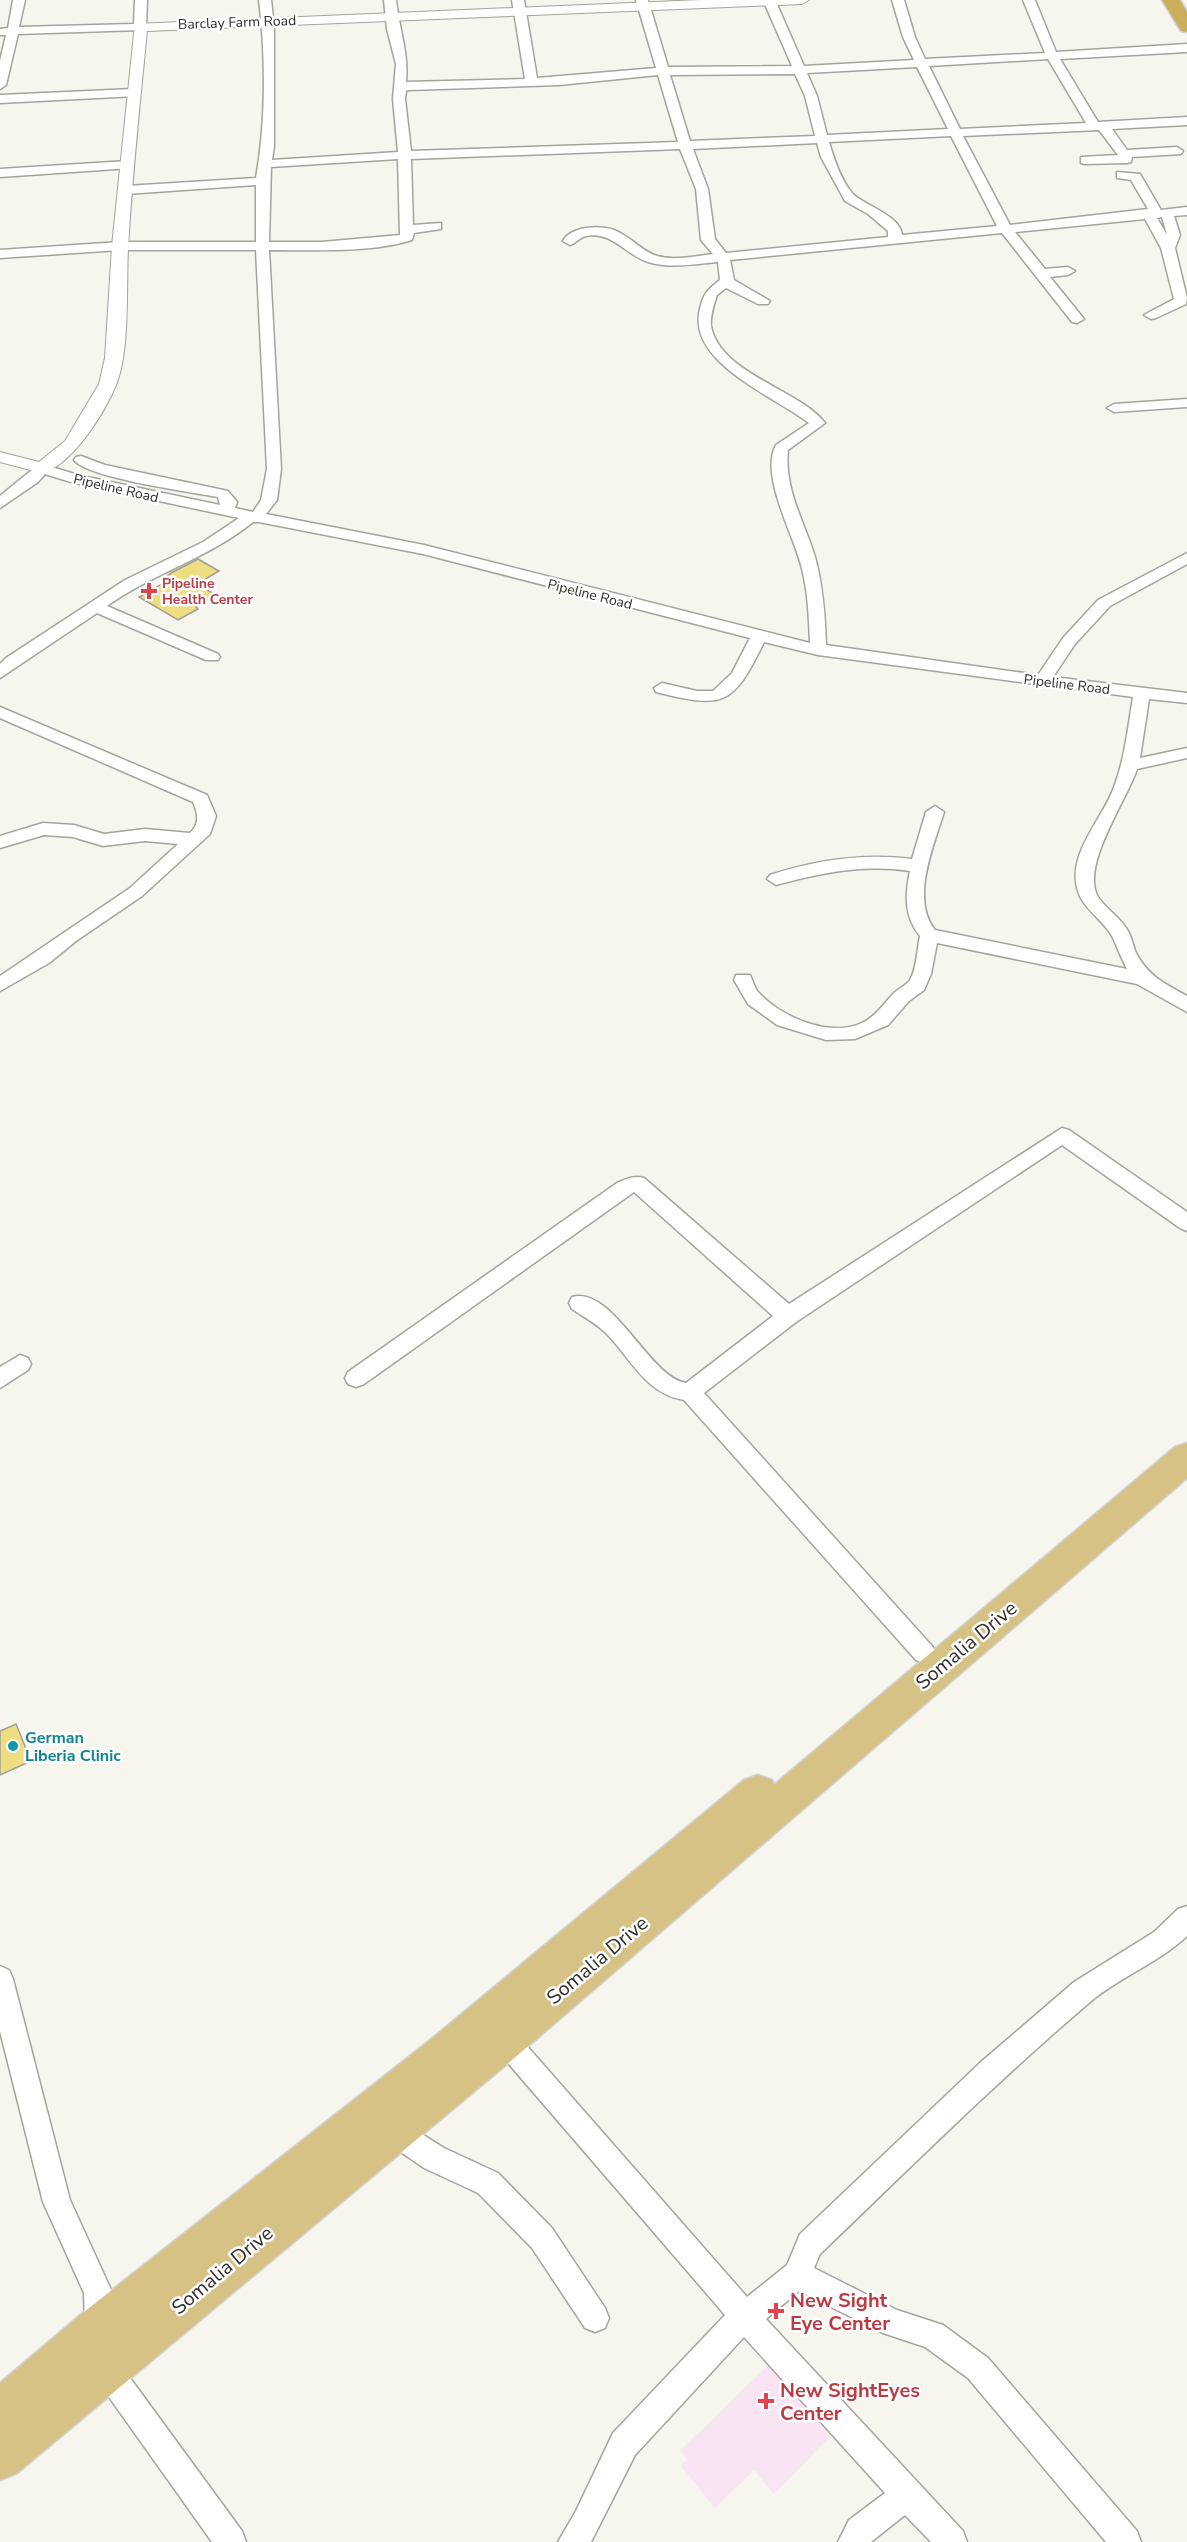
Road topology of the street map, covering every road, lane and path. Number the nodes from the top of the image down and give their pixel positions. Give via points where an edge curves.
1 (19, 0) edge
2 (141, 0) edge
3 (265, 0) edge
4 (390, 0) edge
5 (802, 0) edge
6 (898, 0) edge
7 (1029, 0) edge
8 (1171, 0) edge
9 (1184, 0) edge
10 (768, 1) edge
11 (643, 3) edge
12 (1187, 4) edge
13 (519, 6) edge
14 (393, 16) junction
15 (266, 21) junction
16 (140, 27) junction
17 (1187, 27) edge
18 (13, 31) junction
19 (0, 32) edge
20 (1187, 48) edge
21 (1051, 54) junction
22 (922, 63) junction
23 (797, 70) junction
24 (663, 71) junction
25 (531, 81) junction
26 (0, 85) edge
27 (401, 89) junction
28 (133, 93) junction
29 (0, 99) edge
30 (1187, 121) edge
31 (1098, 126) junction
32 (955, 134) junction
33 (825, 139) junction
34 (685, 145) junction
35 (1176, 151) dead end
36 (1123, 154) junction
37 (403, 155) junction
38 (1085, 160) dead end
39 (264, 164) junction
40 (127, 165) junction
41 (0, 173) edge
42 (1121, 175) dead end
43 (262, 181) junction
44 (126, 189) junction
45 (1187, 211) edge
46 (1157, 213) junction
47 (436, 226) dead end
48 (407, 230) junction
49 (1006, 230) junction
50 (895, 238) junction
51 (570, 241) dead end
52 (264, 245) junction
53 (120, 246) junction
54 (0, 254) edge
55 (723, 258) junction
56 (1068, 271) dead end
57 (1040, 274) junction
58 (727, 281) junction
59 (763, 301) dead end
60 (1151, 315) dead end
61 (1077, 318) dead end
62 (1187, 403) edge
63 (1114, 408) dead end
64 (0, 456) edge
65 (81, 460) dead end
66 (42, 468) junction
67 (0, 503) edge
68 (226, 511) junction
69 (254, 517) junction
70 (1187, 558) edge
71 (93, 606) junction
72 (759, 636) junction
73 (818, 650) junction
74 (212, 657) dead end
75 (0, 673) edge
76 (1042, 681) junction
77 (662, 688) dead end
78 (1142, 693) junction
79 (1187, 699) edge
80 (0, 712) edge
81 (1187, 753) edge
82 (1130, 765) junction
83 (935, 812) dead end
84 (193, 839) junction
85 (0, 842) edge
86 (920, 866) junction
87 (776, 879) dead end
88 (929, 936) junction
89 (1143, 979) junction
90 (743, 980) dead end
91 (0, 985) edge
92 (1187, 1005) edge
93 (1187, 1223) edge
94 (580, 1303) dead end
95 (789, 1316) junction
96 (20, 1364) dead end
97 (0, 1378) edge
98 (356, 1378) dead end
99 (690, 1392) junction
100 (1187, 1434) edge
101 (1187, 1457) edge
102 (924, 1653) junction
103 (1187, 1918) edge
104 (0, 1979) edge
105 (504, 2039) junction
106 (392, 2128) junction
107 (797, 2275) junction
108 (746, 2316) junction
109 (595, 2318) dead end
110 (102, 2348) junction
111 (0, 2413) edge
112 (0, 2456) edge
113 (907, 2495) junction
114 (231, 2542) edge
115 (573, 2542) edge
116 (852, 2542) edge
117 (952, 2542) edge
118 (1126, 2542) edge

1 - 18 street
2 - 16 street
3 - 15 street
4 - 14 street
5 - 10 street, Barclay Farm Road
6 - 22 street
7 - 21 street
8 - 17 highway
9 - 12 highway
10 - 11 street, Barclay Farm Road
10 - 23 street via 792,49
11 - 13 street, Barclay Farm Road
11 - 24 street
13 - 14 street, Barclay Farm Road
13 - 25 street
14 - 15 street, Barclay Farm Road
14 - 27 street via 402,64
15 - 16 street, Barclay Farm Road
15 - 39 street via 268,147
16 - 18 street
16 - 28 street
18 - 19 street
18 - 26 street
20 - 21 street
21 - 22 street
21 - 31 street
22 - 23 street
22 - 32 street
23 - 24 street
23 - 33 street via 811,96
24 - 25 street
24 - 34 street
25 - 27 street
27 - 37 street
28 - 29 street
28 - 40 street
30 - 31 street
31 - 32 street
31 - 36 street
32 - 33 street
32 - 49 street
33 - 34 street
33 - 50 street via 827,157 844,190 895,230
34 - 37 street
34 - 55 street via 702,189 708,240
35 - 36 street
36 - 38 street via 1127,159
37 - 39 street
37 - 48 street
39 - 43 street
40 - 41 street
40 - 44 street
42 - 46 street via 1136,177
43 - 44 street
43 - 52 street
44 - 53 street
45 - 46 street
46 - 49 street
46 - 60 street via 1174,230 1168,248 1180,301
47 - 48 street
48 - 52 street via 407,237 398,240 322,246
49 - 50 street
49 - 57 street
50 - 55 street
51 - 55 street via 585,232 597,231 610,233 640,254 661,261
52 - 53 street
52 - 69 street via 274,469 269,500
53 - 54 street
53 - 66 street via 114,358 108,384 72,444
55 - 58 street
56 - 57 street
57 - 61 street
58 - 59 street
58 - 73 street via 711,293 704,325 708,342 736,367 818,423 781,448 779,459 782,491 806,554 816,595
62 - 63 street
64 - 66 street, Pipeline Road
65 - 68 street via 101,469 223,494 229,502
66 - 67 street
66 - 68 street, Pipeline Road via 74,479
68 - 69 street, Pipeline Road
69 - 71 street
69 - 72 street, Pipeline Road via 424,550
70 - 76 street via 1104,603 1069,641
71 - 74 street
71 - 75 street via 16,657
72 - 73 street, Pipeline Road
72 - 77 street via 729,689 707,697
73 - 76 street, Pipeline Road
76 - 78 street, Pipeline Road
78 - 79 street, Pipeline Road
78 - 82 street
80 - 84 street via 201,799 207,816 204,830
81 - 82 street
82 - 89 street via 1122,790 1094,839 1085,886 1090,899 1120,933
83 - 86 street
84 - 85 street via 145,835 103,840 74,831 43,829
84 - 91 street via 136,892
86 - 87 street via 885,860 826,866
86 - 88 street via 916,911 922,930
88 - 89 street
88 - 90 street via 916,987 880,1020 855,1032 793,1027 755,1001
89 - 92 street
93 - 95 street via 1062,1134
94 - 99 street via 612,1327 657,1378 678,1392
95 - 98 street via 637,1183 624,1188
95 - 99 street
96 - 97 street
99 - 102 street
100 - 102 main road, Somalia Drive
101 - 105 main road, Somalia Drive
102 - 110 main road, Somalia Drive
103 - 107 street via 1163,1941 1083,1991 991,2071 810,2244
104 - 110 street via 57,2202 98,2292
105 - 106 main road, Somalia Drive
105 - 108 street
106 - 109 street via 434,2158 488,2183 542,2238
106 - 110 main road, Somalia Drive
107 - 108 street
107 - 118 street via 892,2323 933,2335 978,2368
108 - 113 street
108 - 115 street via 723,2335 624,2444 587,2522
110 - 111 main road
110 - 112 main road, Somalia Drive
110 - 114 street
113 - 116 street via 860,2531
113 - 117 street

